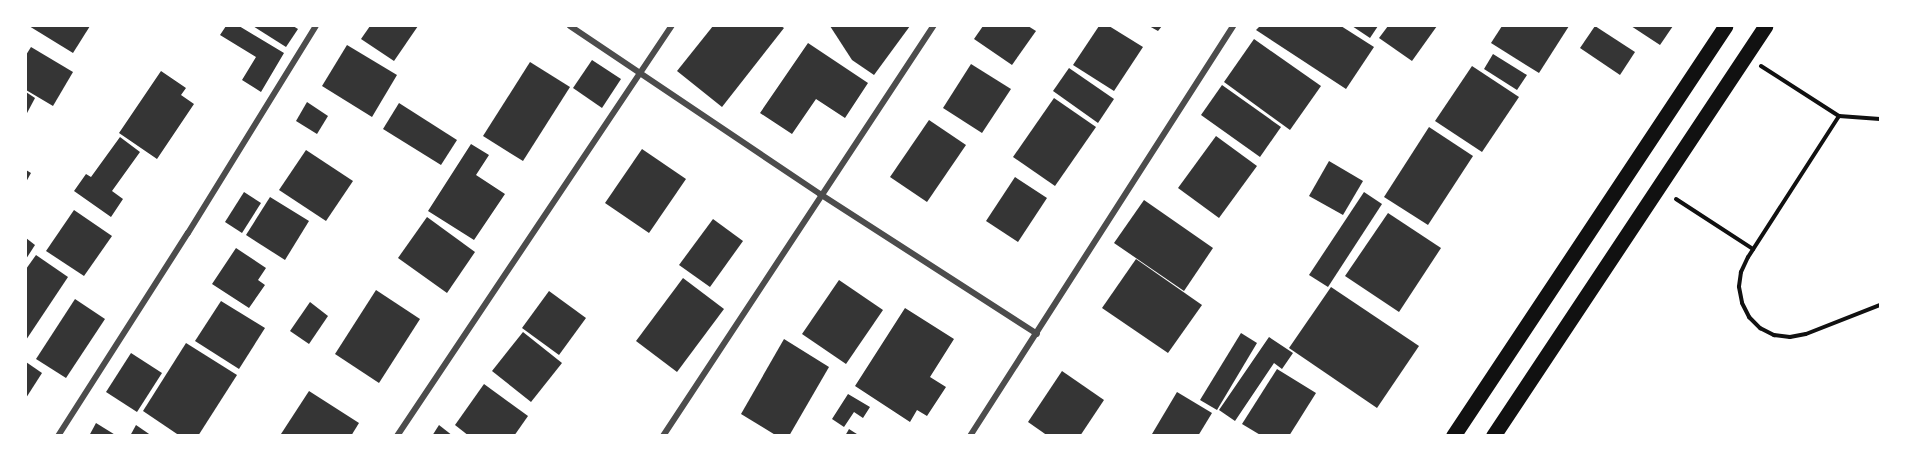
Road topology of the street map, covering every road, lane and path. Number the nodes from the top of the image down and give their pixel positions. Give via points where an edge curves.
1 (316, 26) edge
2 (570, 26) edge
3 (672, 26) edge
4 (933, 26) edge
5 (1233, 26) edge
6 (1725, 26) edge
7 (1765, 26) edge
8 (1745, 56) junction
9 (640, 73) junction
10 (1839, 116) junction
11 (1881, 118) edge
12 (1658, 187) junction
13 (820, 194) junction
14 (1753, 249) junction
15 (1881, 305) edge
16 (1037, 334) junction
17 (58, 435) edge
18 (398, 435) edge
19 (663, 435) edge
20 (969, 435) edge
21 (1453, 435) edge
22 (1493, 435) edge

1 - 17 street
2 - 9 street
3 - 9 street
4 - 13 street
5 - 16 street
6 - 21 main road
7 - 8 main road
8 - 10 path
8 - 12 main road
9 - 13 street
9 - 18 street
10 - 11 path
10 - 14 path
12 - 14 path
12 - 22 main road
13 - 16 street
13 - 19 street
14 - 15 path via 1741,272 1742,303 1749,317 1774,335 1806,334
16 - 20 street

